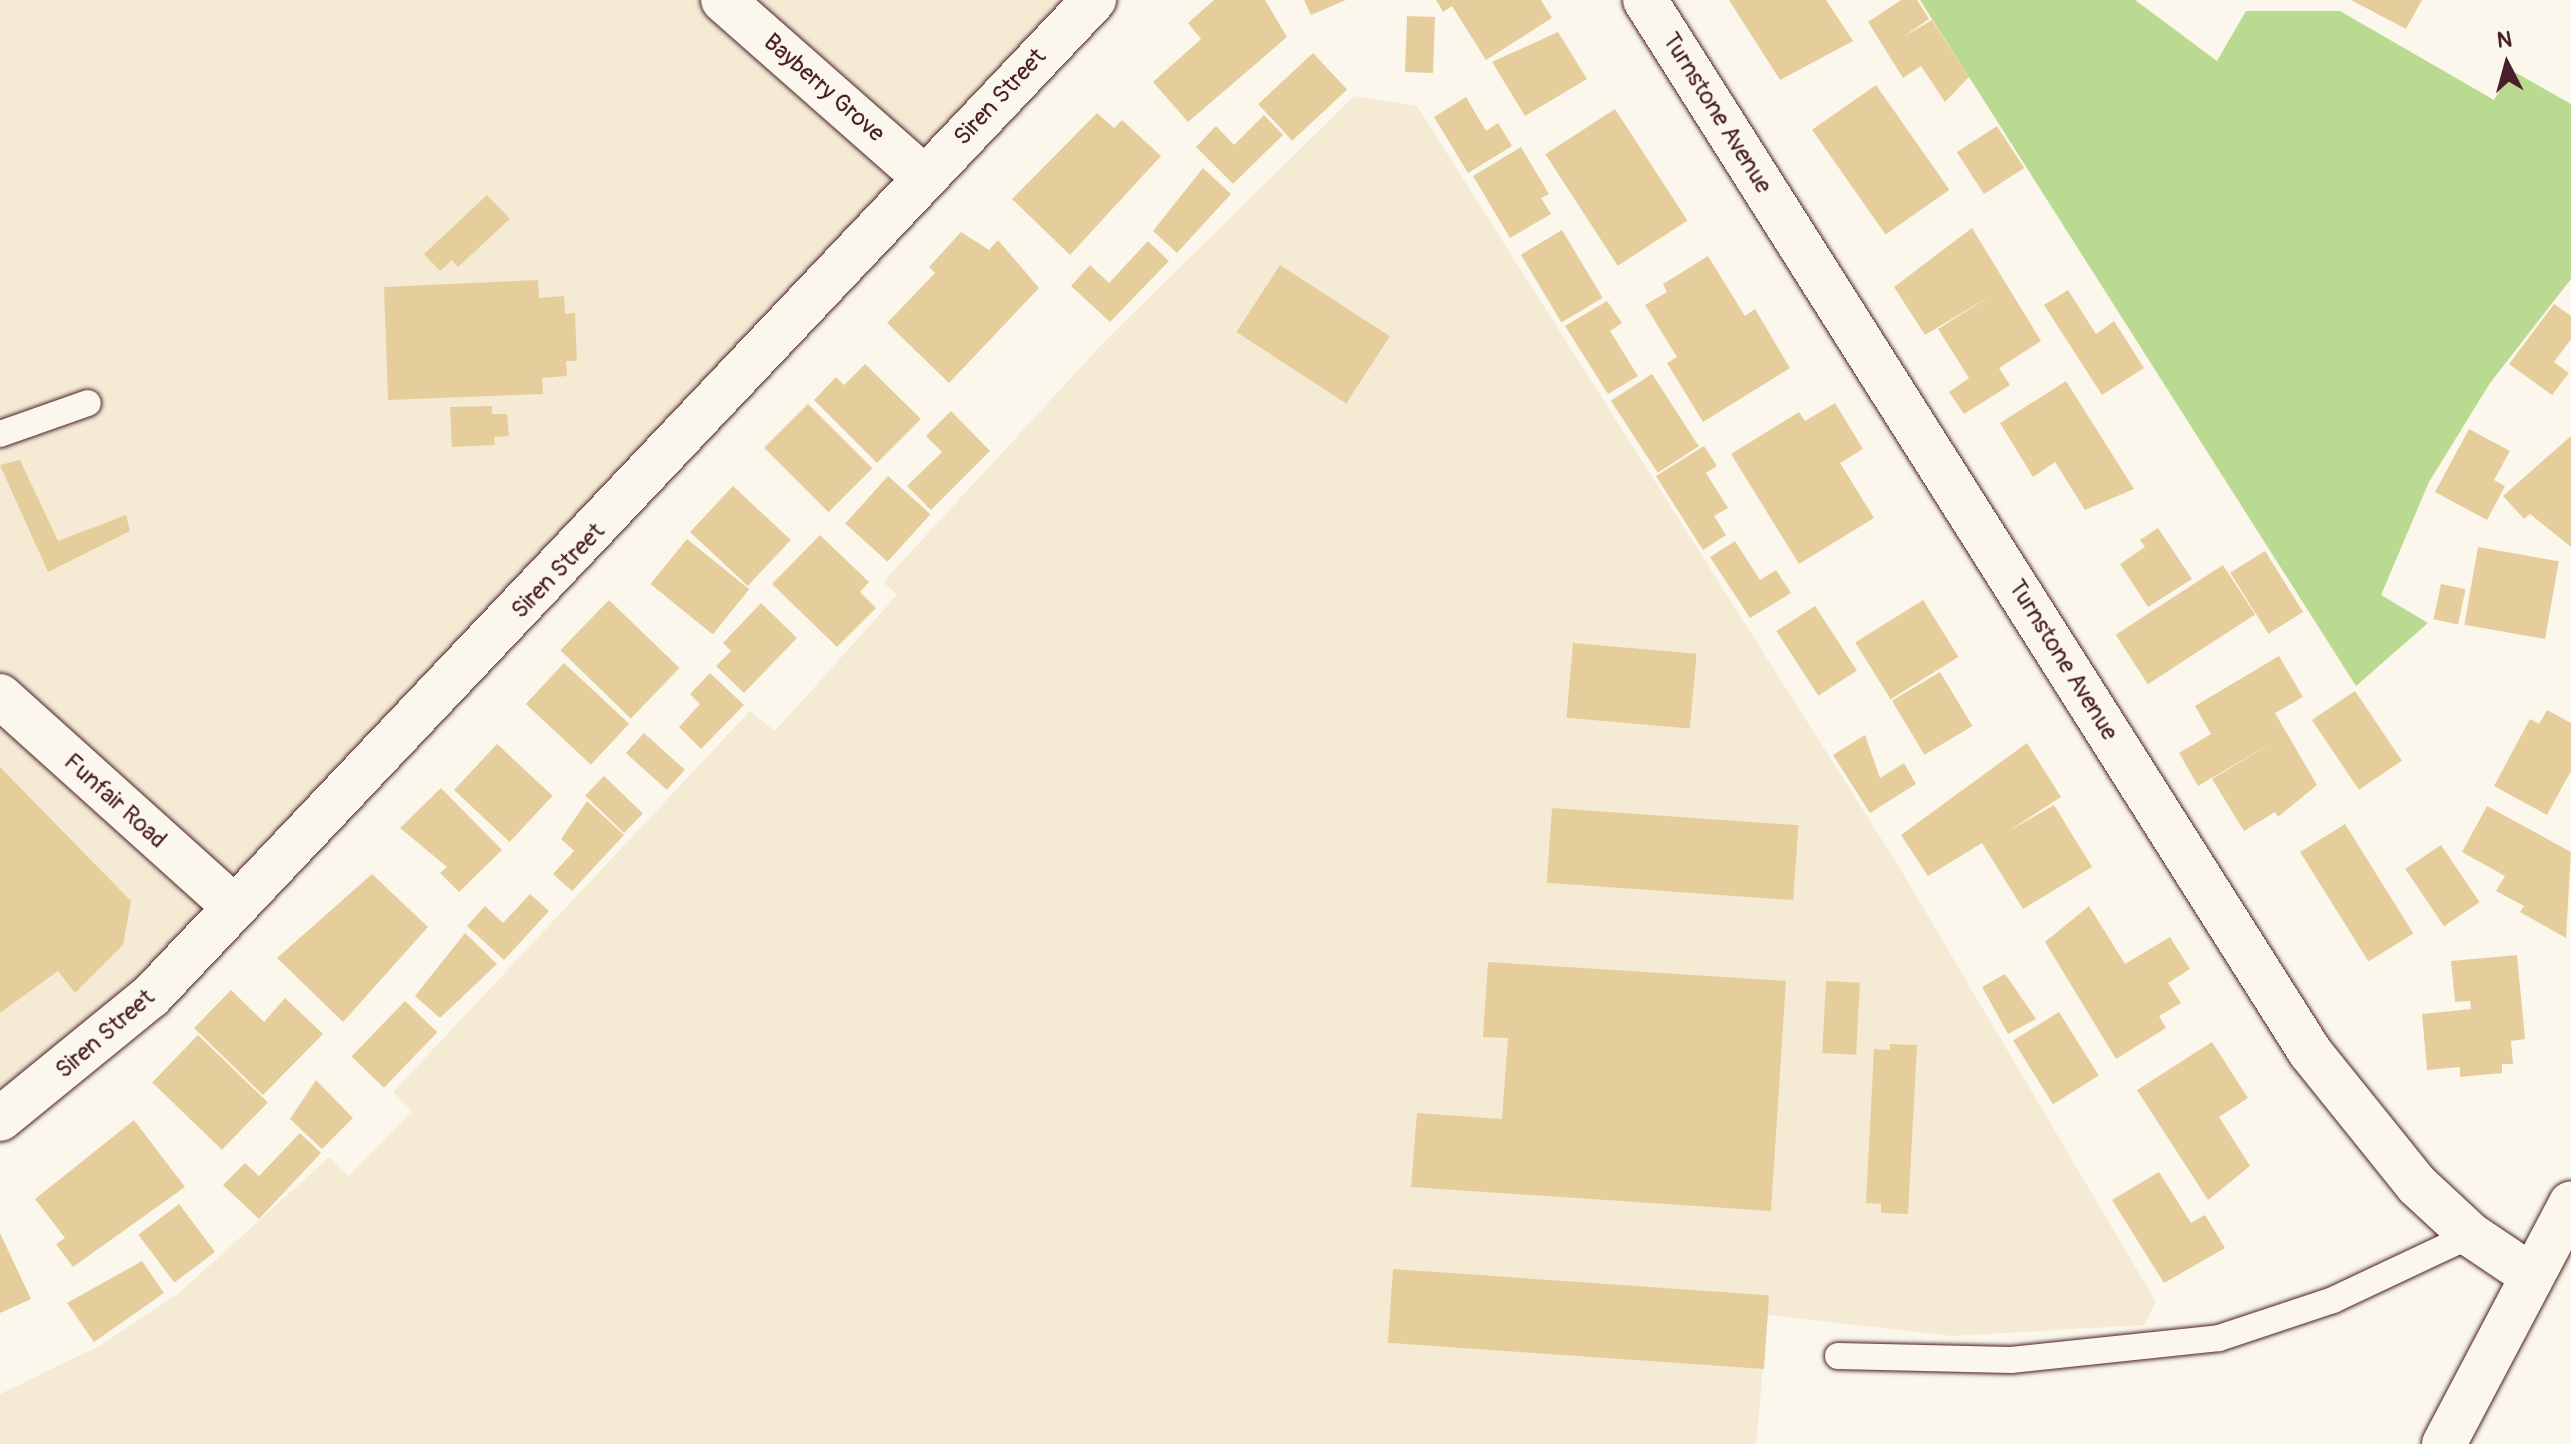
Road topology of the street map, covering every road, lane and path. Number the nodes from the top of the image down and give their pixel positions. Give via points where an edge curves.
1 (723, 0) edge
2 (1094, 0) edge
3 (1645, 0) edge
4 (924, 177) junction
5 (88, 403) dead end
6 (0, 434) edge
7 (0, 696) edge
8 (232, 905) junction
9 (0, 1119) edge
10 (2571, 1203) edge
11 (2471, 1235) junction
12 (2532, 1276) junction
13 (1838, 1356) dead end
14 (2444, 1444) edge

1 - 4 street, Bayberry Grove
2 - 4 street, Siren Street
3 - 11 street, Turnstone Avenue via 2310,1052 2398,1164
4 - 8 street, Siren Street via 592,537
5 - 6 lane
7 - 8 street, Funfair Road
8 - 9 street, Siren Street via 151,996
10 - 12 street
11 - 12 street, Turnstone Avenue
11 - 13 lane via 2346,1295 2219,1338 2011,1360
12 - 14 street

